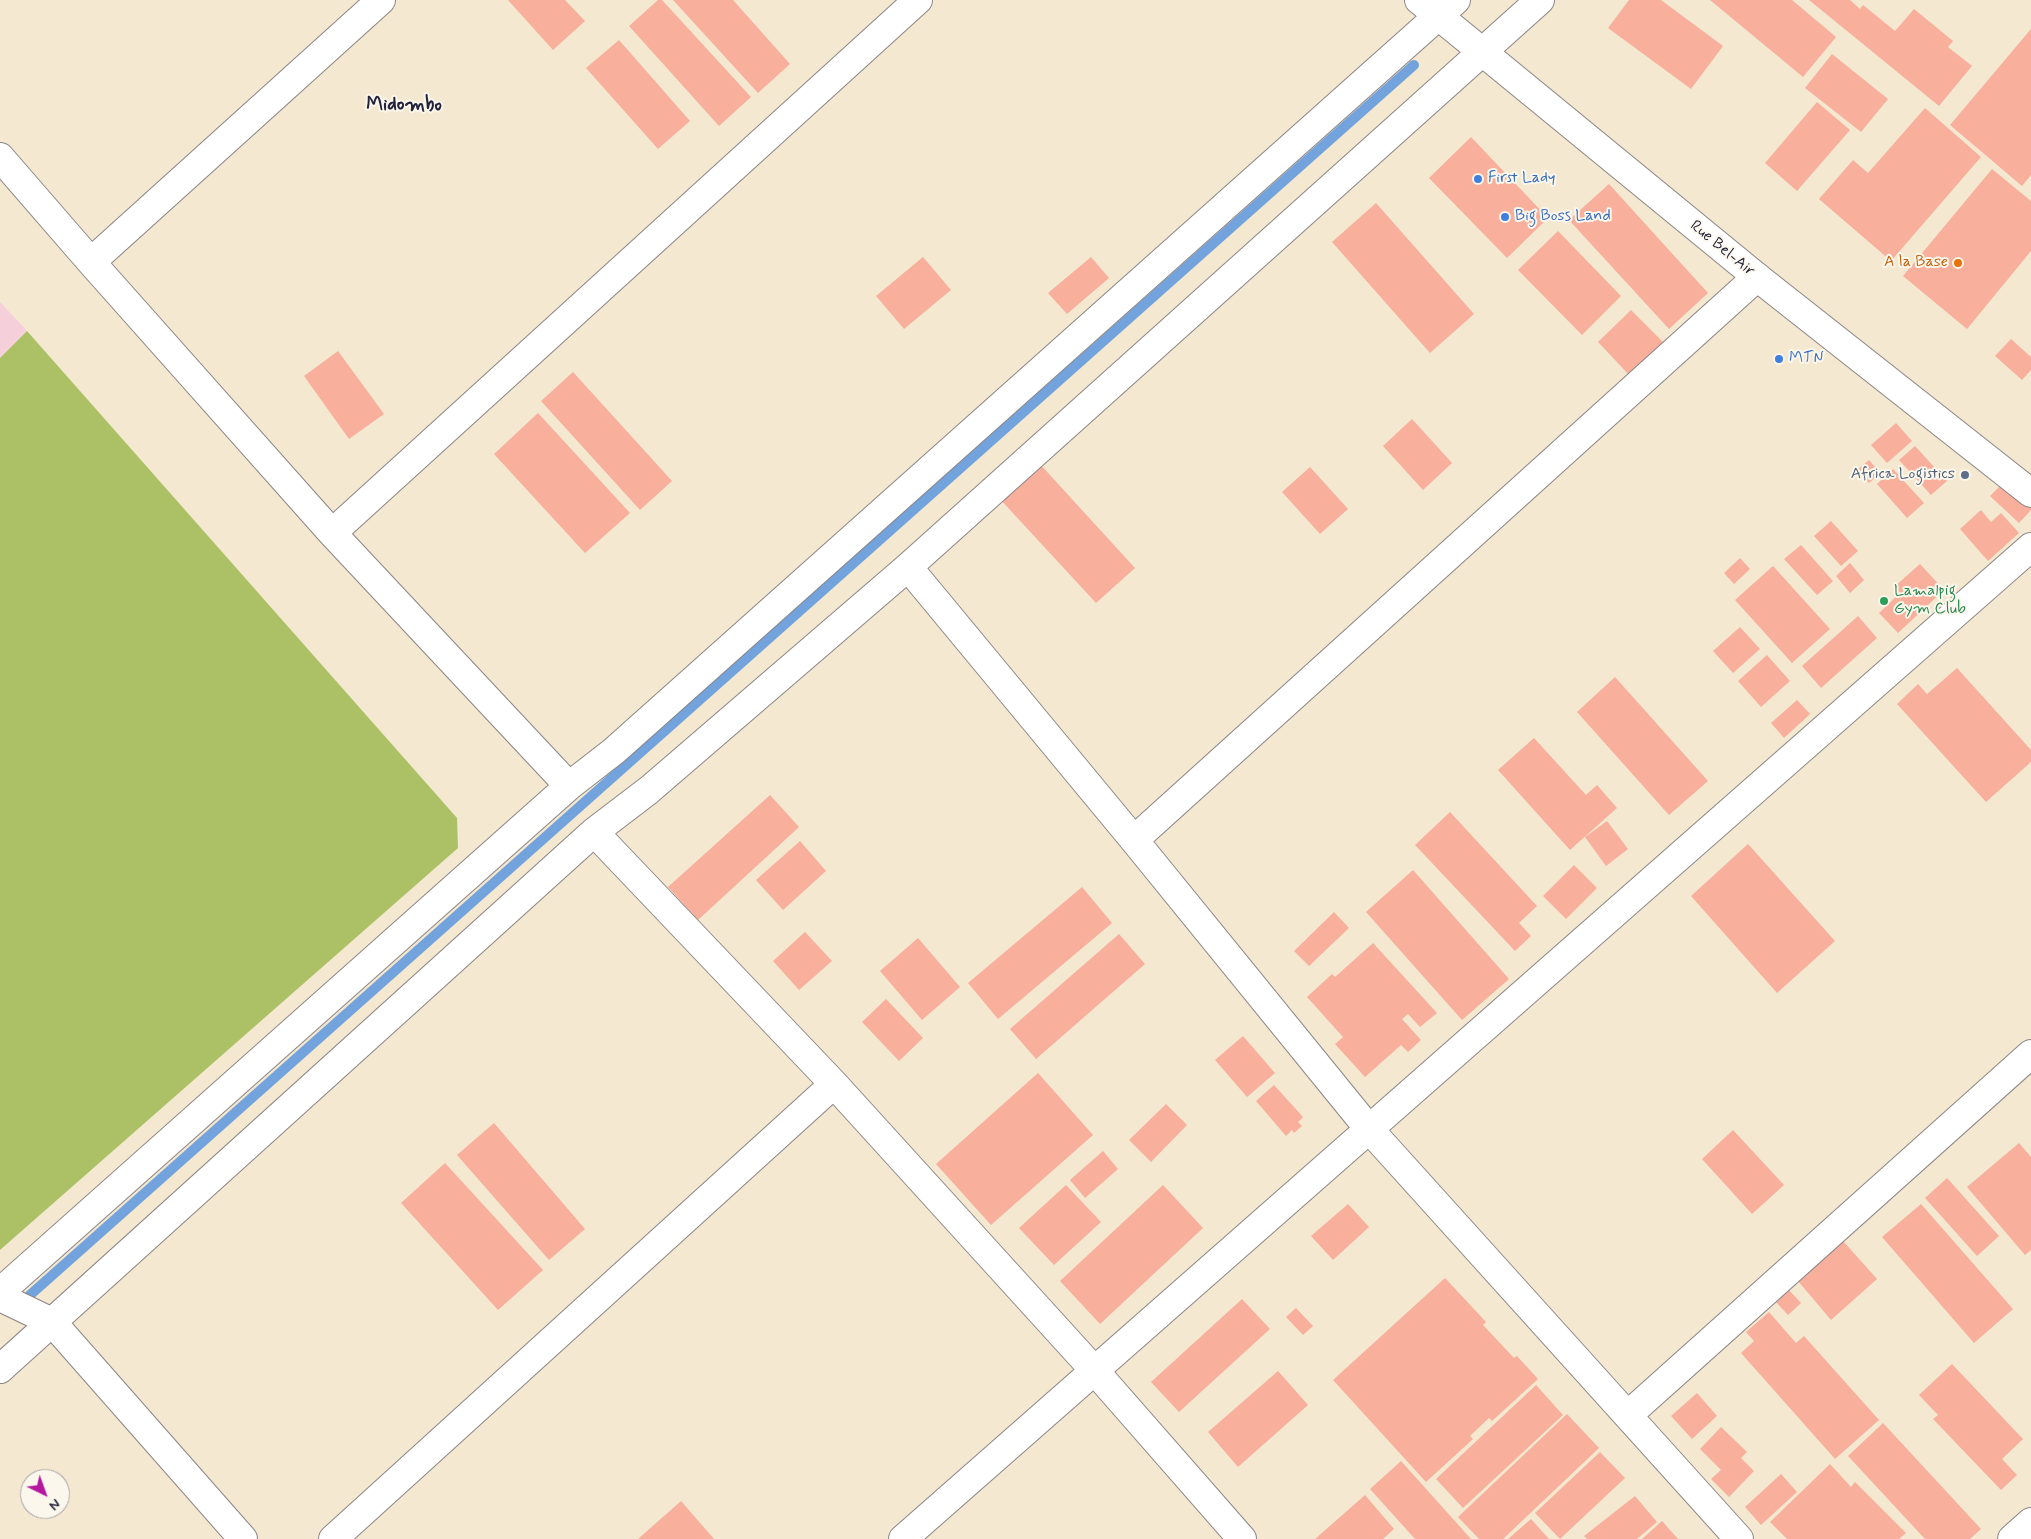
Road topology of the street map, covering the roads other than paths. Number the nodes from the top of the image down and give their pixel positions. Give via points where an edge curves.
1 (381, 0) edge
2 (918, 0) edge
3 (1418, 0) edge
4 (1540, 0) edge
5 (1448, 8) edge
6 (1482, 52) junction
7 (0, 157) edge
8 (91, 262) junction
9 (1756, 277) junction
10 (2031, 493) edge
11 (332, 533) junction
12 (2031, 546) edge
13 (908, 567) junction
14 (570, 786) junction
15 (594, 832) junction
16 (1134, 840) junction
17 (2031, 1054) edge
18 (834, 1084) junction
19 (1369, 1129) junction
20 (0, 1292) edge
21 (0, 1297) edge
22 (52, 1322) junction
23 (0, 1370) edge
24 (1094, 1370) junction
25 (1628, 1415) junction
26 (2031, 1522) edge
27 (243, 1539) edge
28 (333, 1539) edge
29 (903, 1539) edge
30 (1242, 1539) edge
31 (1739, 1539) edge
32 (2012, 1539) edge

1 - 8 street
2 - 11 street
3 - 5 street, Rue Bel-Air
4 - 6 street
5 - 6 street, Rue Bel-Air
5 - 14 street via 621,745
6 - 9 street, Rue Bel-Air
6 - 13 street
7 - 8 street
8 - 11 street
9 - 10 street, Rue Bel-Air
9 - 16 street
11 - 14 street
12 - 19 street
13 - 15 street via 649,790
13 - 16 street
14 - 20 street
15 - 18 street
15 - 22 street
16 - 19 street
17 - 25 street
18 - 24 street
18 - 28 street
19 - 24 street
19 - 25 street
21 - 22 street
22 - 23 street
22 - 27 street
24 - 29 street
24 - 30 street
25 - 31 street
26 - 32 street

